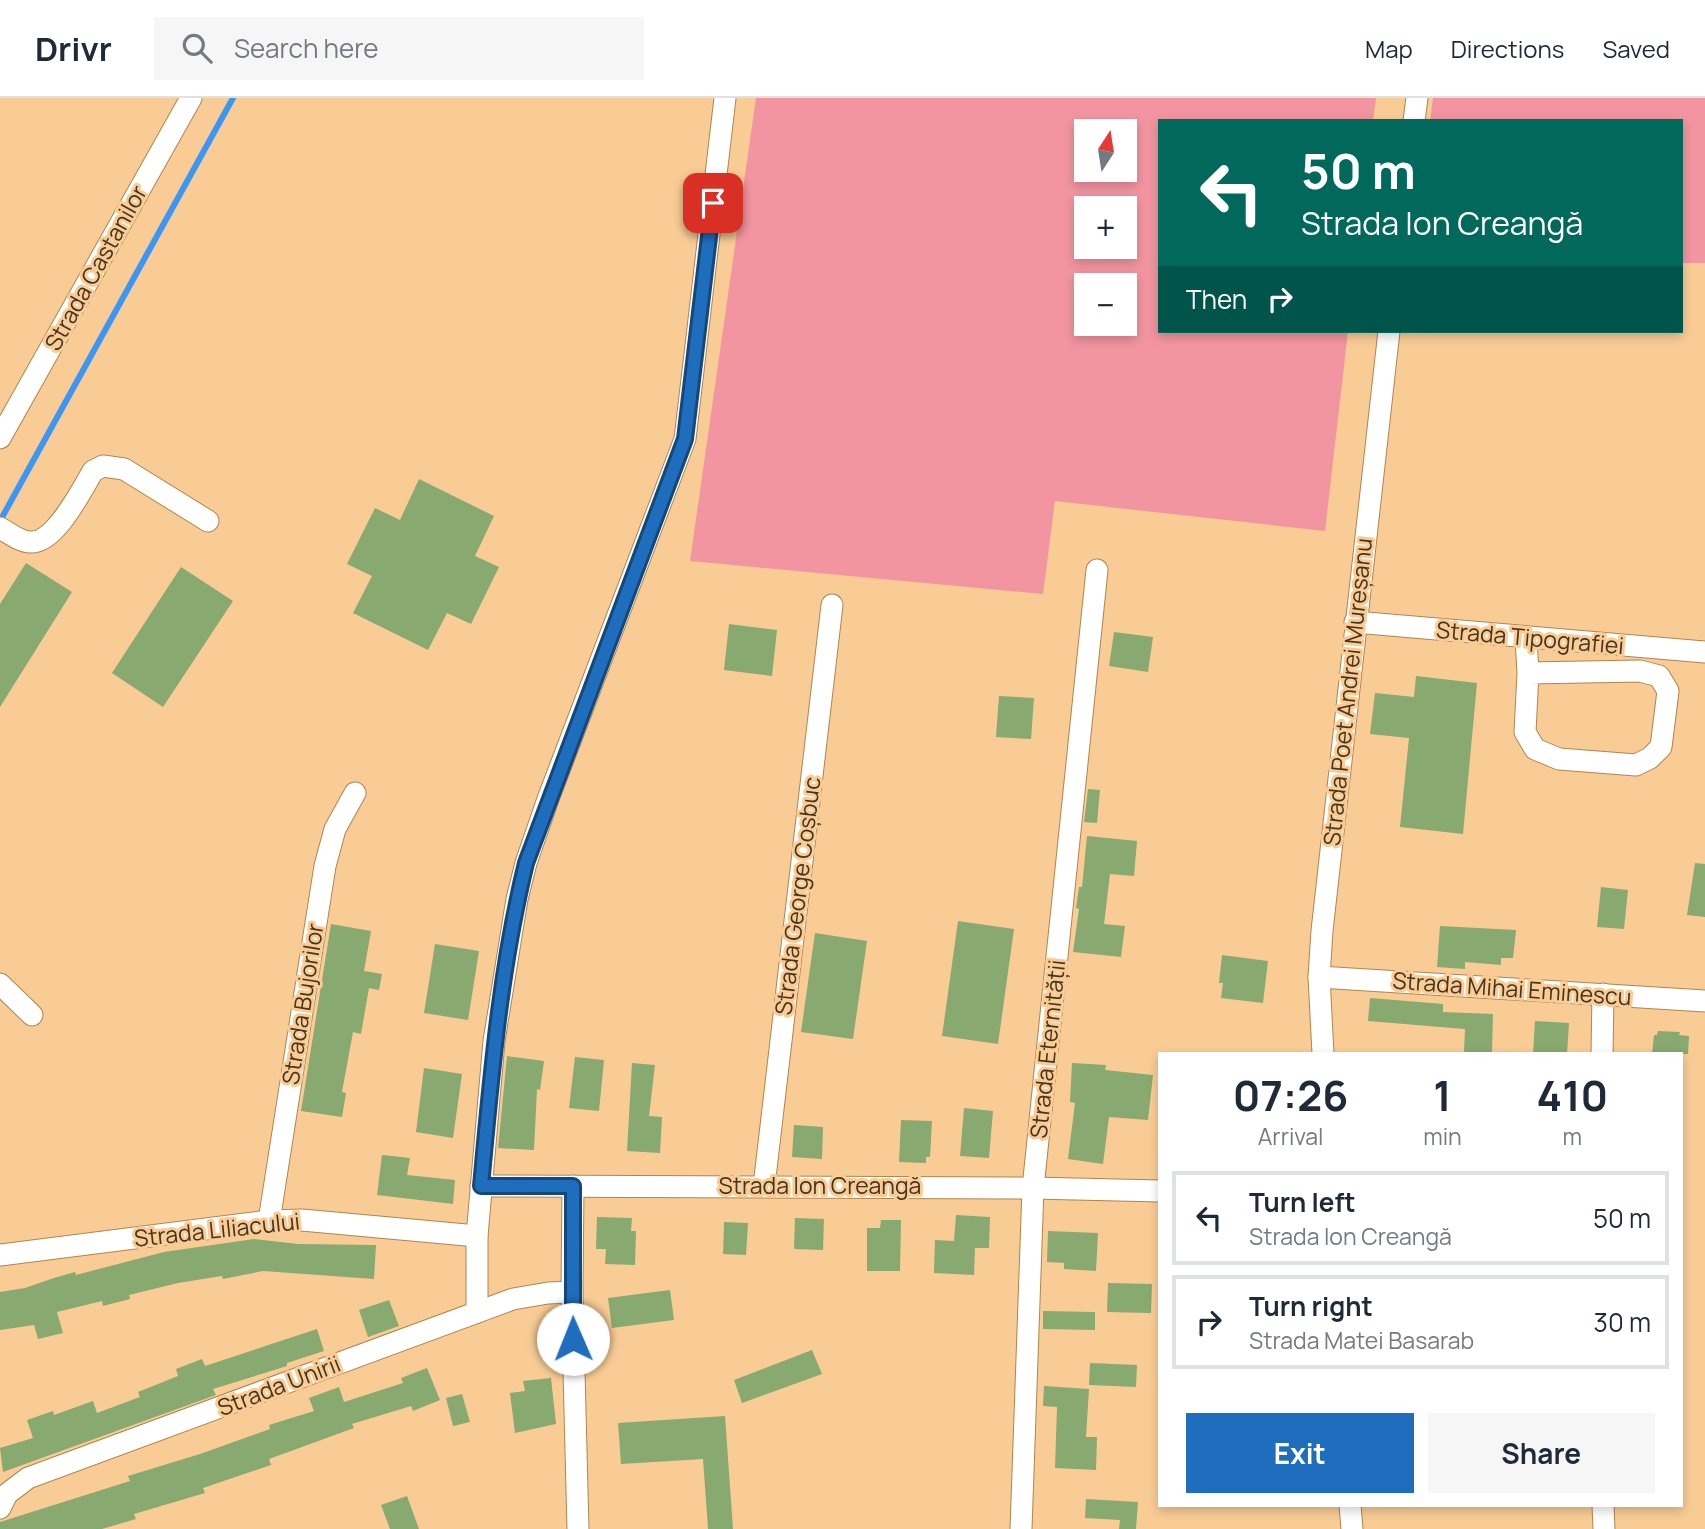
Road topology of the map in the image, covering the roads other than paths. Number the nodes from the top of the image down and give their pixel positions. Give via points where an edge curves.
1 (191, 98) edge
2 (725, 98) edge
3 (1417, 98) edge
4 (1414, 119) edge
5 (1389, 333) edge
6 (2, 428) edge
7 (208, 521) dead end
8 (0, 528) edge
9 (1097, 570) dead end
10 (832, 605) dead end
11 (1355, 622) junction
12 (1526, 639) junction
13 (1705, 652) edge
14 (1528, 673) junction
15 (355, 793) dead end
16 (1320, 977) junction
17 (0, 984) edge
18 (1603, 994) junction
19 (1705, 1001) edge
20 (32, 1015) dead end
21 (1323, 1052) edge
22 (1602, 1052) edge
23 (481, 1186) junction
24 (573, 1186) junction
25 (764, 1186) junction
26 (1033, 1188) junction
27 (1158, 1191) edge
28 (269, 1221) junction
29 (477, 1236) junction
30 (0, 1255) edge
31 (572, 1292) junction
32 (477, 1312) junction
33 (1350, 1507) edge
34 (1603, 1507) edge
35 (0, 1508) edge
36 (578, 1529) edge
37 (1021, 1529) edge
38 (1352, 1529) edge
39 (1604, 1529) edge

1 - 6 street, Strada Castanilor
2 - 23 street via 685,439 526,863 494,1041
3 - 4 street
5 - 11 street, Strada Poet Andrei Mureșanu
7 - 8 street via 124,470 103,466 93,471 53,532 40,542 26,542
9 - 26 street, Strada Eternității
10 - 25 street, Strada George Coșbuc
11 - 12 street, Strada Tipografiei
11 - 16 street, Strada Poet Andrei Mureșanu
12 - 13 street, Strada Tipografiei
12 - 14 street
14 - 14 street via 1525,732 1535,749 1559,759 1636,765 1661,747 1668,691 1659,676 1640,671
15 - 28 street, Strada Bujorilor via 335,829 325,866
16 - 18 street, Strada Mihai Eminescu
16 - 21 street, Strada Poet Andrei Mureșanu
17 - 20 street
18 - 19 street, Strada Mihai Eminescu
18 - 22 street
23 - 24 street, Strada Ion Creangă
23 - 29 street
24 - 25 street, Strada Ion Creangă
24 - 31 street
25 - 26 street, Strada Ion Creangă
26 - 27 street, Strada Ion Creangă
26 - 37 street, Strada Eternității
28 - 29 street, Strada Liliacului
28 - 30 street, Strada Liliacului
29 - 32 street
31 - 32 street, Strada Unirii via 531,1295
31 - 36 street
32 - 35 street, Strada Unirii via 28,1478 6,1494
33 - 38 street
34 - 39 street

